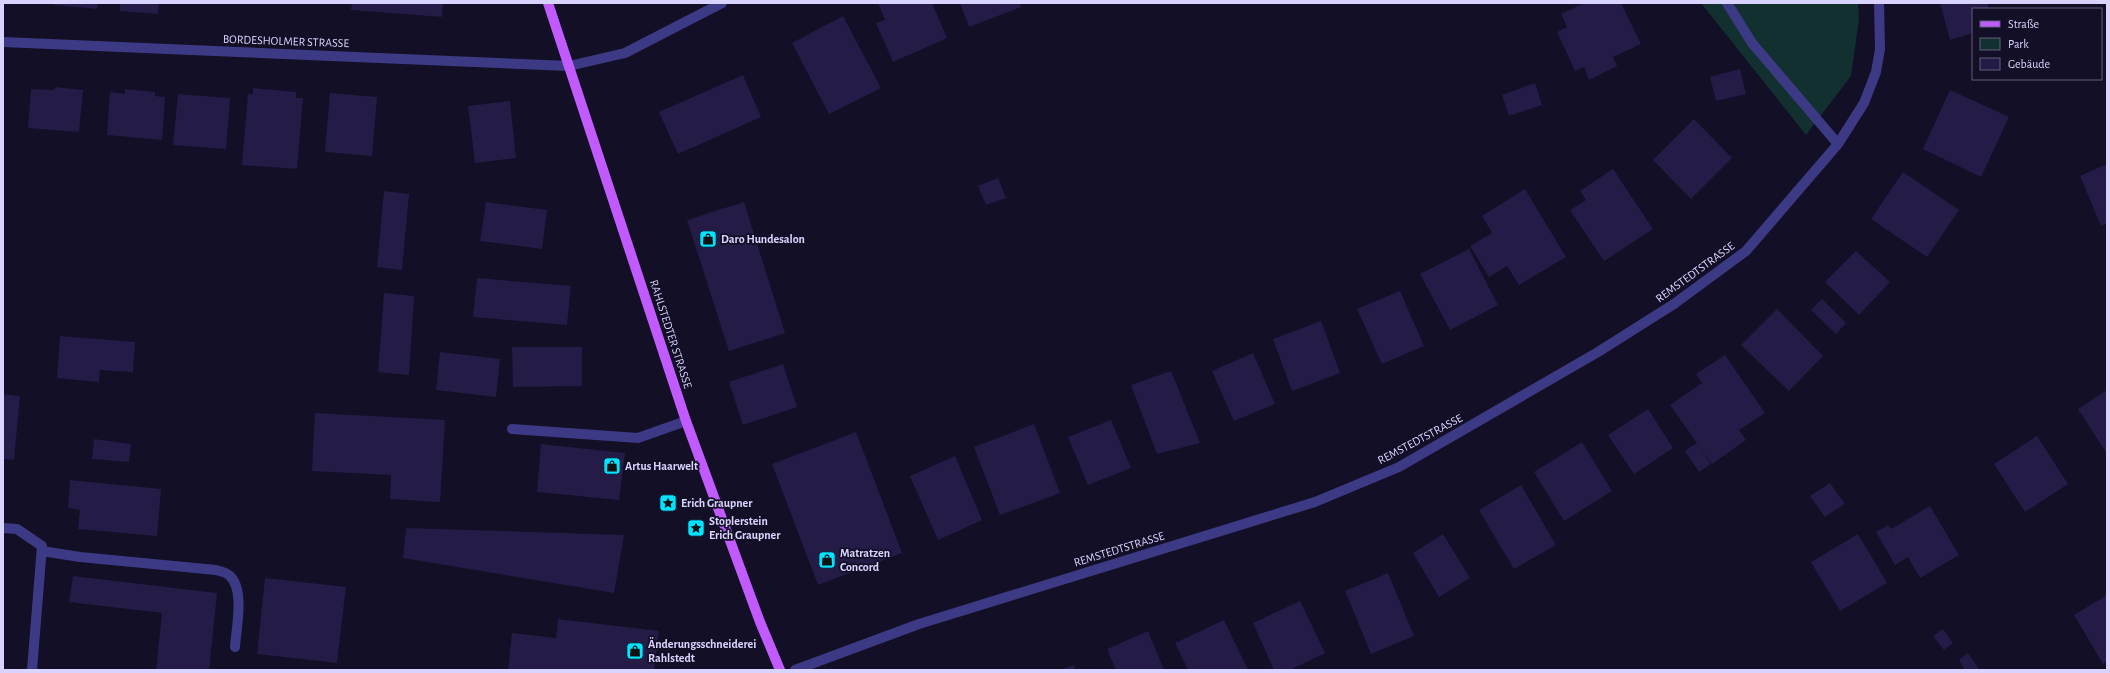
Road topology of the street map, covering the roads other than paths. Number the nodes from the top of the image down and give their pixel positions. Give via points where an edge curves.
1 (548, 3) edge
2 (722, 3) edge
3 (1727, 3) edge
4 (1879, 3) edge
5 (3, 42) edge
6 (568, 66) junction
7 (1838, 144) junction
8 (686, 421) junction
9 (512, 429) dead end
10 (3, 528) edge
11 (42, 551) junction
12 (235, 647) dead end
13 (32, 670) edge
14 (780, 670) edge
15 (795, 670) edge

1 - 6 main road, RAHLSTEDTER STRASSE
2 - 6 street via 625,53
3 - 7 street via 1752,43
4 - 7 street, REMSTEDTSTRASSE via 1880,49 1876,72 1864,103
5 - 6 street, BORDESHOLMER STRASSE
6 - 8 main road, RAHLSTEDTER STRASSE
7 - 15 street, REMSTEDTSTRASSE via 1746,251 1674,304 1503,408 1399,467 1315,502 919,624
8 - 9 street via 638,438
8 - 14 main road, RAHLSTEDTER STRASSE
10 - 11 street via 16,529 42,546
11 - 12 street via 216,570 230,576 237,586 239,607
11 - 13 street

